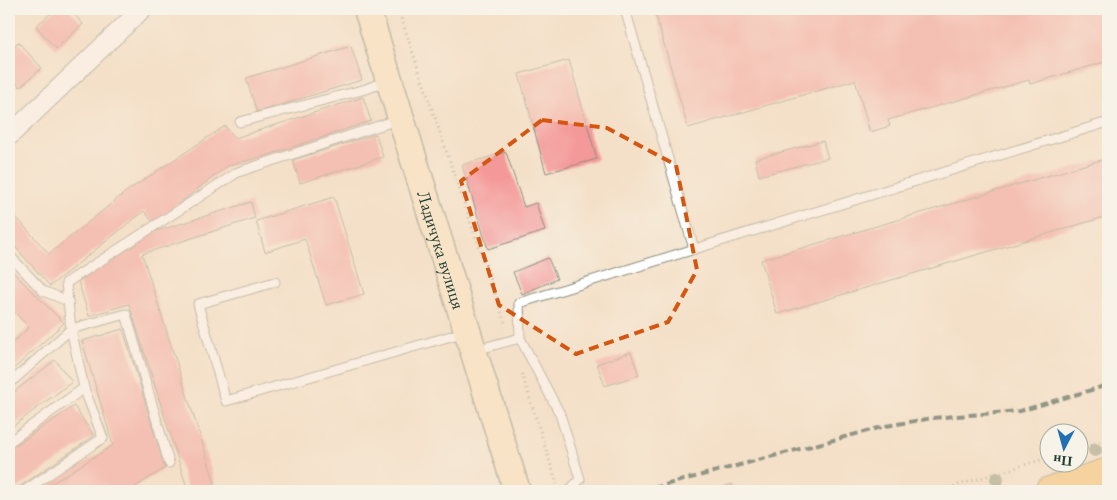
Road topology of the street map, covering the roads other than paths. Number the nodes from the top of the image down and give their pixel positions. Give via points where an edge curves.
1 (142, 9) edge
2 (367, 9) edge
3 (625, 9) edge
4 (390, 80) junction
5 (402, 118) junction
6 (240, 122) dead end
7 (1108, 122) edge
8 (9, 136) edge
9 (694, 249) junction
10 (9, 255) edge
11 (275, 282) dead end
12 (68, 301) junction
13 (71, 329) junction
14 (516, 339) junction
15 (470, 340) junction
16 (9, 384) edge
17 (84, 388) junction
18 (9, 442) edge
19 (169, 463) dead end
20 (1108, 472) edge
21 (24, 491) edge
22 (517, 491) edge
23 (569, 491) edge
24 (1049, 491) edge

1 - 8 street
2 - 4 street, Ладичука вулиця
3 - 9 lane
4 - 5 street, Ладичука вулиця
4 - 6 lane
5 - 12 lane via 238,172 66,283
5 - 15 street, Ладичука вулиця
7 - 9 lane
9 - 14 lane via 519,303
10 - 12 lane via 43,291
11 - 15 lane via 198,304 226,401
12 - 13 lane
13 - 16 lane
13 - 17 lane
13 - 19 lane via 126,314
14 - 15 lane
14 - 23 lane via 560,414 580,479
15 - 22 street, Ладичука вулиця
17 - 18 lane
17 - 21 lane via 103,438
20 - 24 main road

